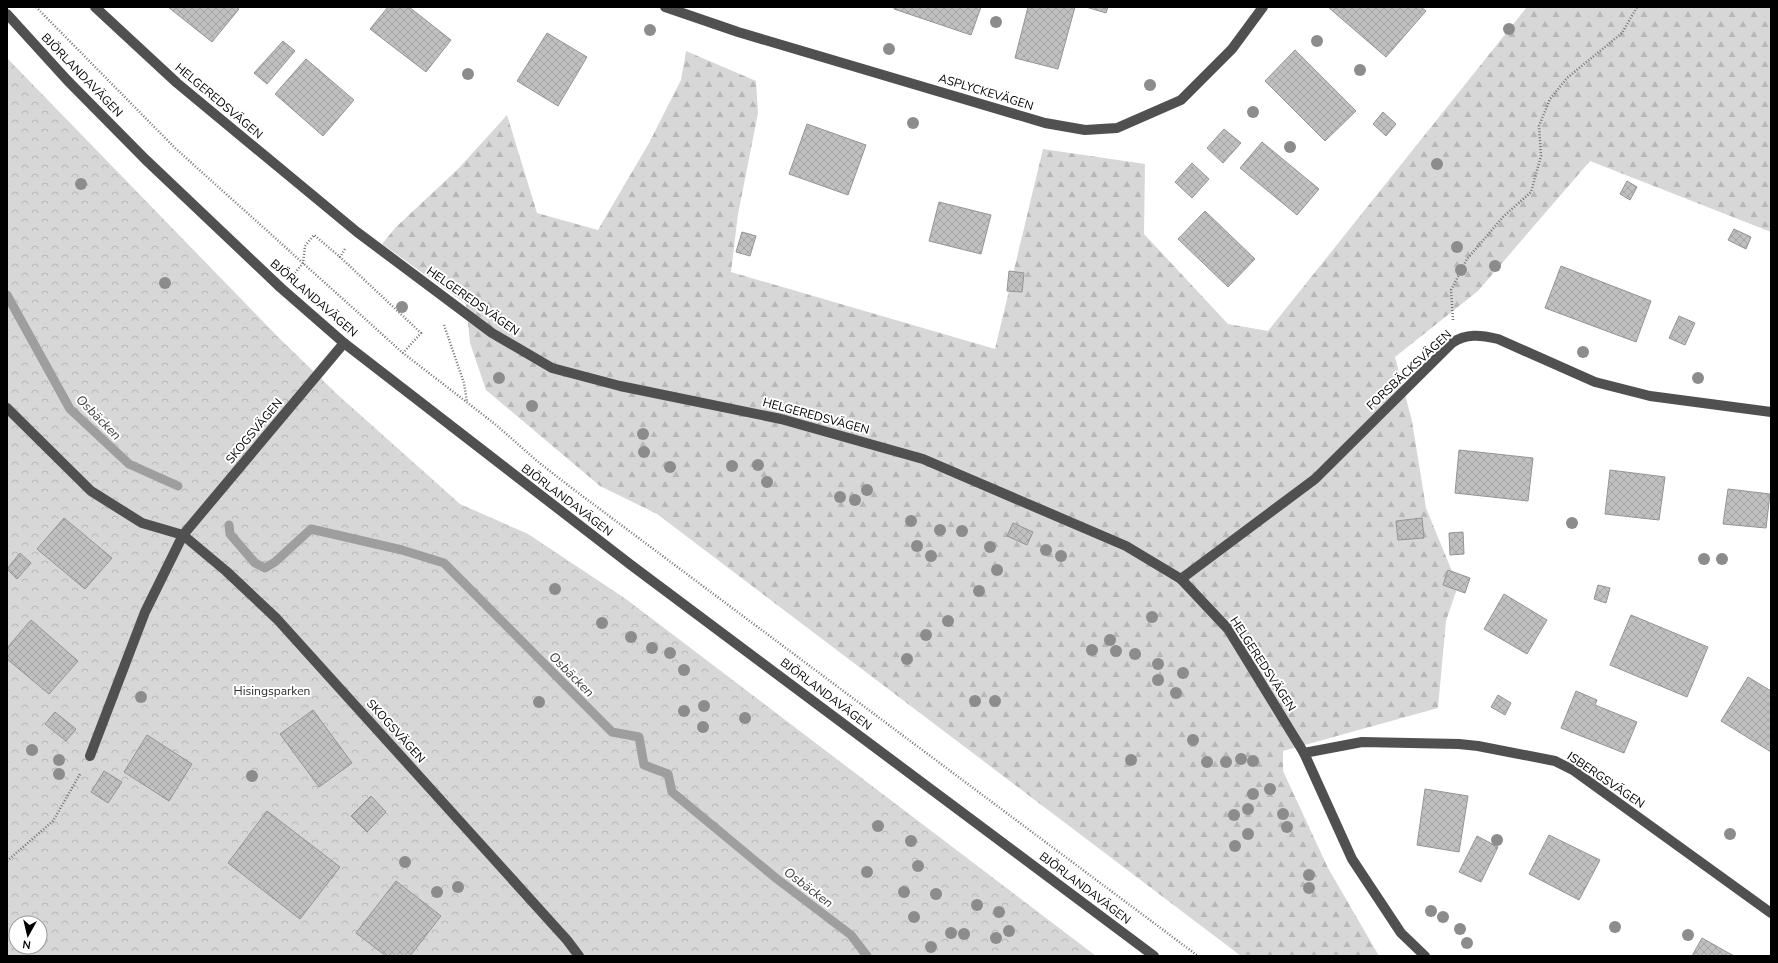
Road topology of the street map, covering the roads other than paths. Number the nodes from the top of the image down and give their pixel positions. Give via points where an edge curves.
1 (95, 7) edge
2 (665, 7) edge
3 (1263, 7) edge
4 (7, 14) edge
5 (344, 343) junction
6 (7, 408) edge
7 (1771, 412) edge
8 (182, 535) junction
9 (1181, 579) junction
10 (1304, 753) junction
11 (90, 756) road end
12 (1771, 913) edge
13 (579, 956) edge
14 (1154, 956) edge
15 (1425, 956) edge

1 - 9 street, HELGEREDSVÄGEN via 177,83 357,232 492,333 552,368 620,386 781,419 923,459 1126,546
2 - 3 street, ASPLYCKEVÄGEN via 738,32 1045,123 1085,130 1117,128 1181,100 1232,49
4 - 5 street, BJÖRLANDAVÄGEN via 145,160 281,288
5 - 8 street, SKOGSVÄGEN
5 - 14 street, BJÖRLANDAVÄGEN via 631,565
6 - 8 street, SKOGSVÄGEN via 91,491 142,523
7 - 9 street, FORSBÄCKSVÄGEN via 1650,396 1595,382 1498,339 1483,335 1460,337 1315,479
8 - 11 street, SKOGSVÄGEN via 145,612
8 - 13 street, SKOGSVÄGEN via 226,571 277,619
9 - 10 street, HELGEREDSVÄGEN via 1228,629
10 - 12 street, ISBERGSVÄGEN via 1362,742 1459,744 1555,761 1573,770
10 - 15 street, HELGEREDSVÄGEN via 1352,859 1400,933

